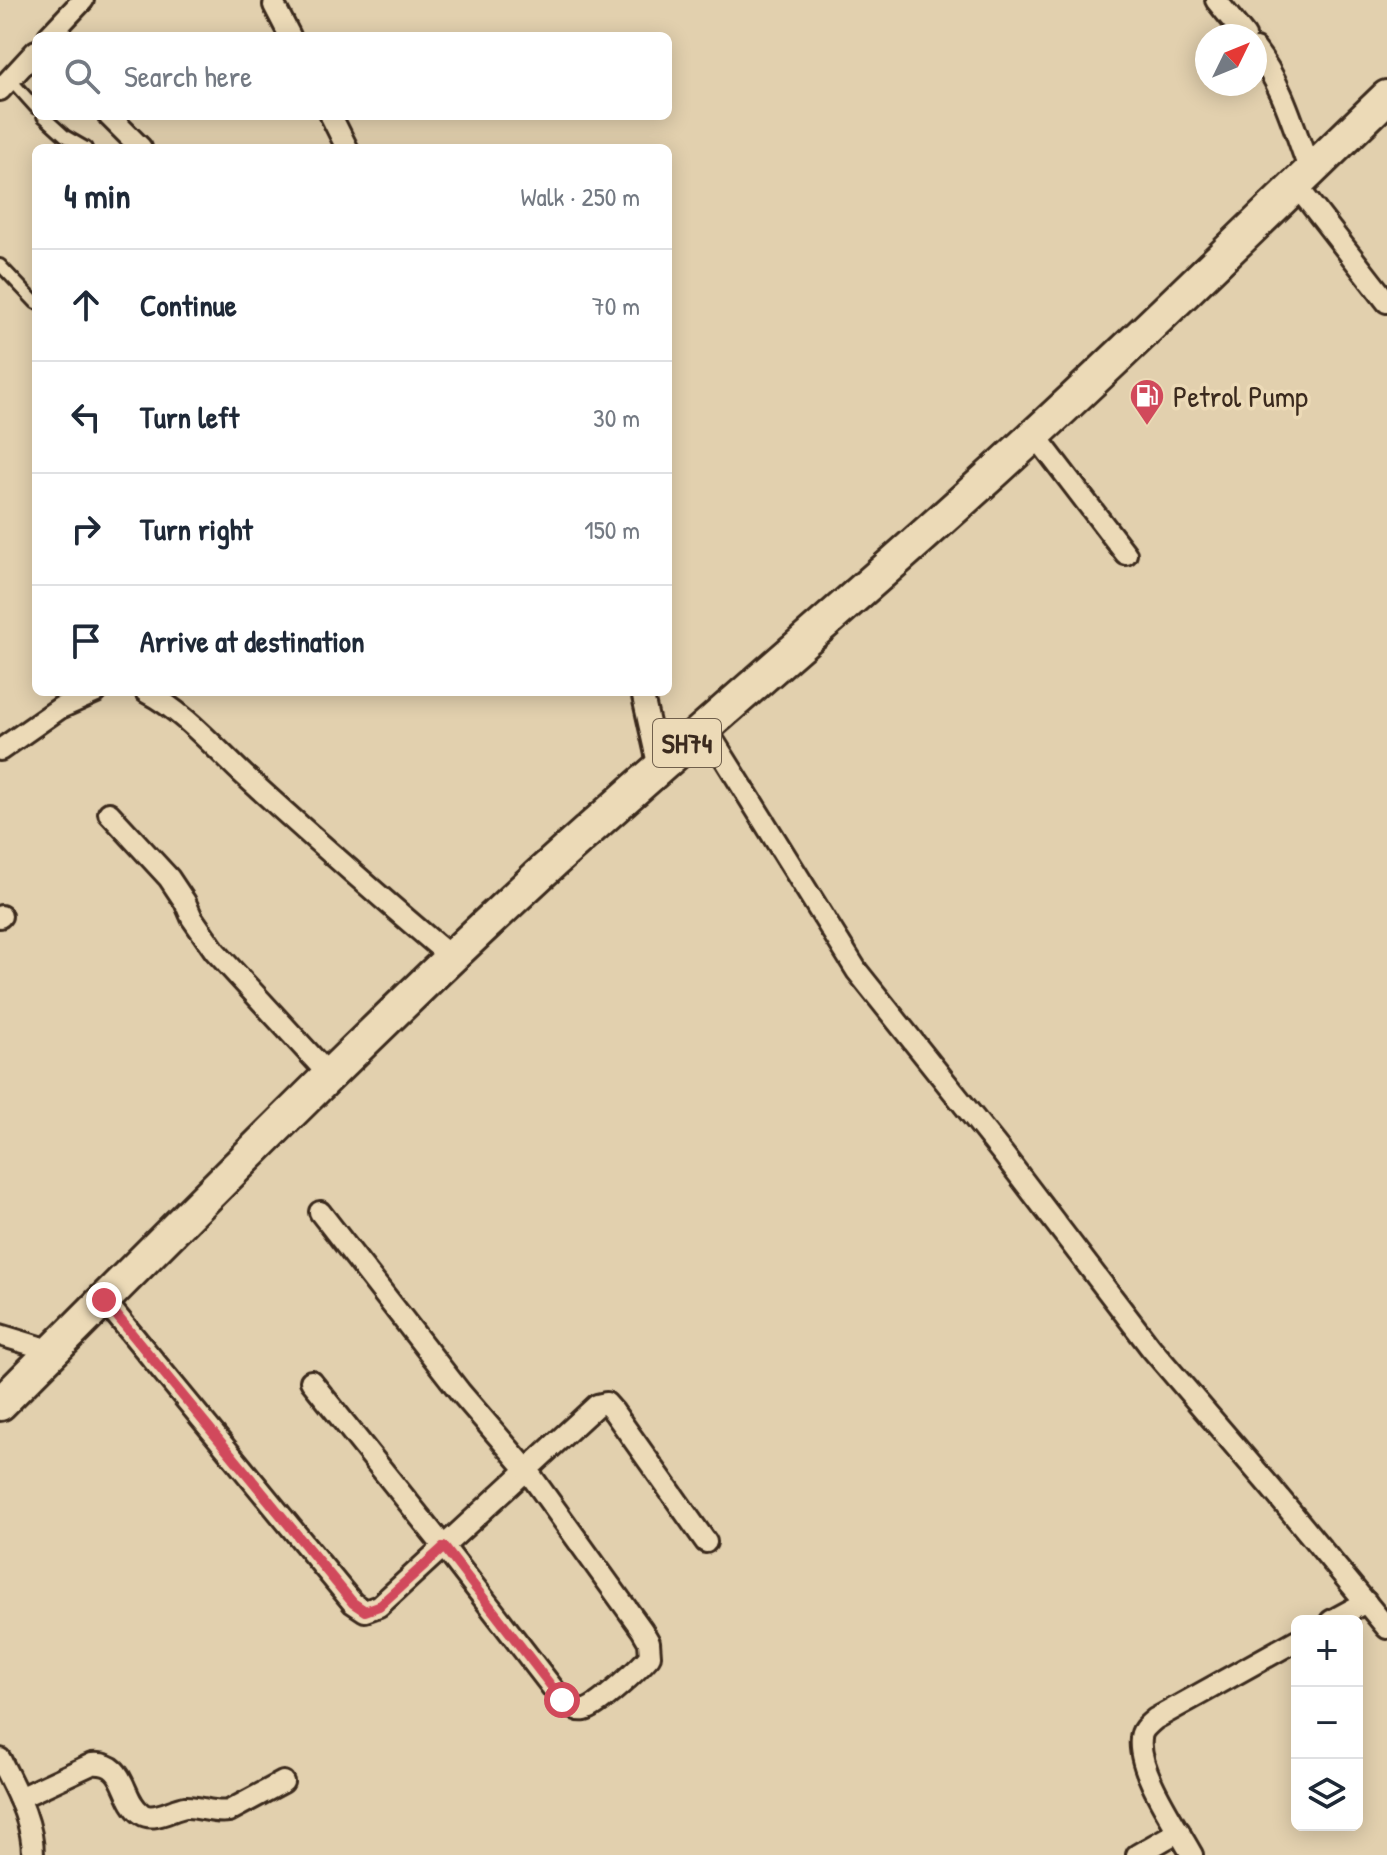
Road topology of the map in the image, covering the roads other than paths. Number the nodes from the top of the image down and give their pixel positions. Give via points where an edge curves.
1 (83, 0) edge
2 (1216, 0) edge
3 (274, 5) dead end
4 (1235, 24) edge
5 (53, 32) edge
6 (288, 32) edge
7 (32, 55) edge
8 (1267, 64) edge
9 (5, 85) edge
10 (1387, 97) edge
11 (32, 105) edge
12 (47, 120) edge
13 (113, 120) edge
14 (333, 120) edge
15 (79, 144) edge
16 (137, 144) edge
17 (345, 144) edge
18 (1303, 178) junction
19 (0, 265) edge
20 (32, 299) edge
21 (1387, 302) edge
22 (1035, 435) junction
23 (1126, 554) dead end
24 (87, 696) edge
25 (153, 696) edge
26 (643, 696) edge
27 (705, 727) junction
28 (0, 750) edge
29 (659, 768) junction
30 (109, 813) dead end
31 (451, 957) junction
32 (330, 1076) junction
33 (320, 1212) dead end
34 (104, 1300) junction
35 (0, 1335) edge
36 (53, 1351) junction
37 (311, 1381) dead end
38 (0, 1404) edge
39 (527, 1470) junction
40 (706, 1542) dead end
41 (444, 1547) junction
42 (1366, 1602) junction
43 (1342, 1615) edge
44 (1387, 1628) edge
45 (1291, 1643) edge
46 (0, 1759) edge
47 (283, 1782) dead end
48 (19, 1798) junction
49 (1179, 1831) junction
50 (33, 1855) edge
51 (1137, 1855) edge
52 (1192, 1855) edge

1 - 5 street
2 - 4 street
3 - 6 street
7 - 9 street
8 - 18 street via 1280,89
9 - 11 lane
10 - 18 highway, SH74
12 - 15 lane
13 - 16 street
14 - 17 street
18 - 21 street
18 - 22 highway, SH74
19 - 20 lane
22 - 23 street
22 - 27 highway, SH74
24 - 28 street via 60,708
25 - 31 street
26 - 29 street
27 - 29 highway, SH74
27 - 42 street via 857,971 1151,1348
29 - 31 highway, SH74
30 - 32 street via 169,878 215,951
31 - 32 highway, SH74
32 - 34 highway, SH74
33 - 39 street
34 - 36 highway, SH74
34 - 41 street via 353,1603 365,1611 379,1606
35 - 36 street
36 - 38 highway, SH74
37 - 41 street
39 - 40 street via 597,1405 606,1403
39 - 41 street
39 - 41 street via 642,1630 650,1656 642,1665 594,1705 575,1709 553,1690
42 - 43 street
42 - 44 street
45 - 49 street via 1145,1727 1142,1758
46 - 48 street
47 - 48 street via 229,1811 185,1807 147,1816 134,1805 120,1777 103,1763
48 - 50 street via 32,1834
49 - 51 street
49 - 52 street

